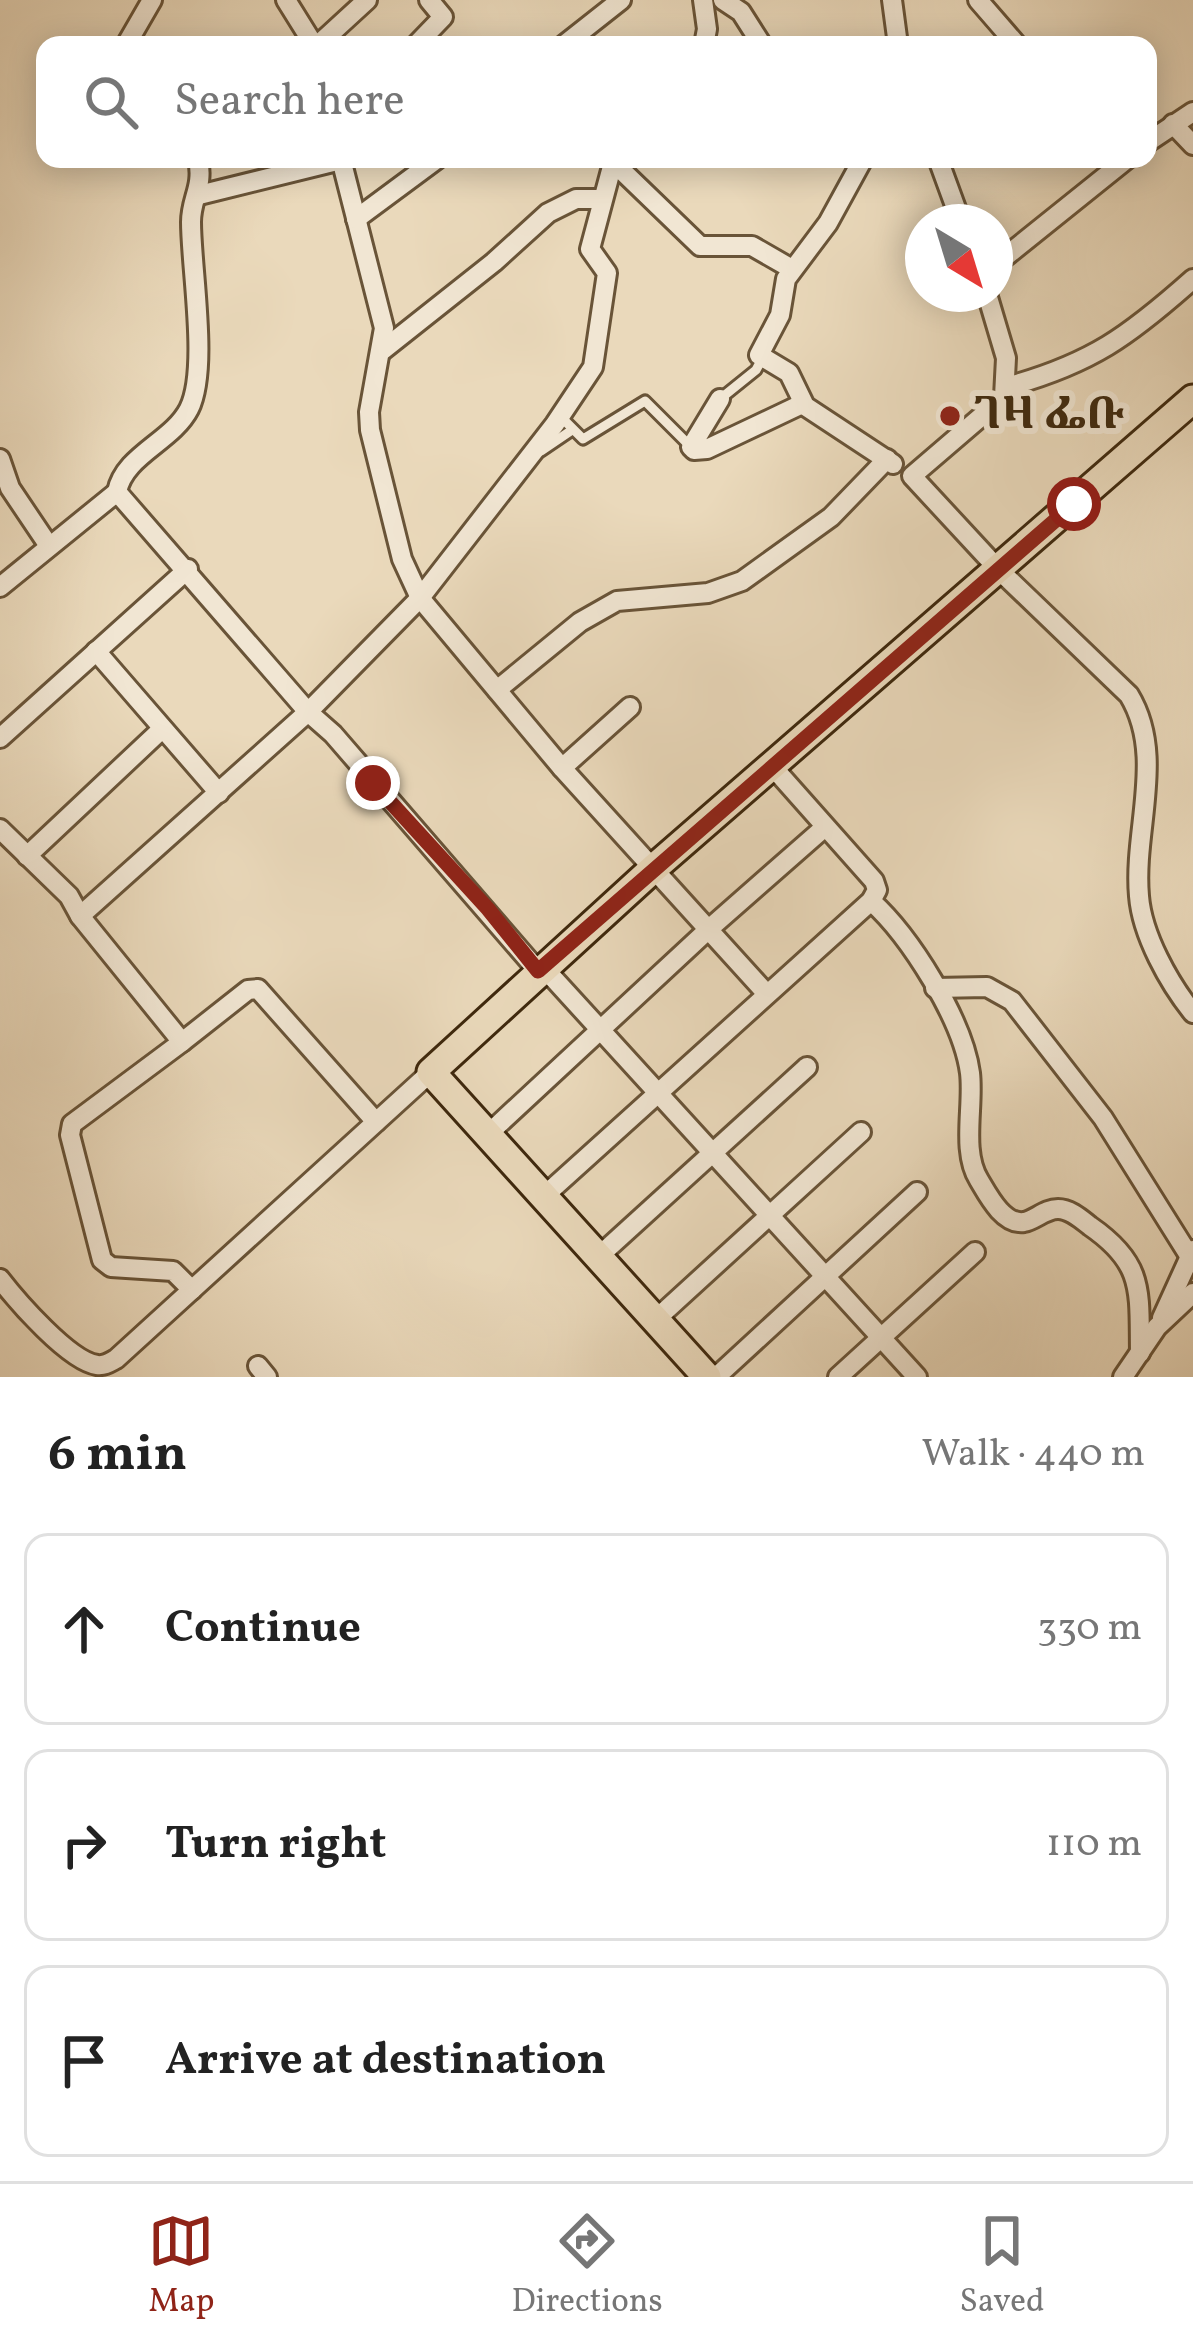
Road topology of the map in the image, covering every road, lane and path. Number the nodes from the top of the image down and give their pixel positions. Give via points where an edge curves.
1 (152, 0) edge
2 (286, 0) edge
3 (367, 0) edge
4 (621, 0) edge
5 (703, 0) edge
6 (723, 0) edge
7 (759, 0) edge
8 (892, 0) edge
9 (978, 0) edge
10 (432, 1) edge
11 (741, 12) junction
12 (131, 36) edge
13 (310, 36) edge
14 (326, 36) edge
15 (425, 36) edge
16 (575, 36) edge
17 (705, 36) edge
18 (756, 36) edge
19 (897, 36) edge
20 (1009, 36) edge
21 (1193, 112) edge
22 (1173, 124) junction
23 (1157, 136) edge
24 (1193, 146) edge
25 (199, 168) edge
26 (309, 168) edge
27 (343, 168) edge
28 (425, 168) edge
29 (611, 168) edge
30 (621, 168) edge
31 (858, 168) edge
32 (941, 168) edge
33 (1116, 168) edge
34 (199, 195) junction
35 (602, 199) junction
36 (954, 204) edge
37 (356, 219) junction
38 (1013, 251) edge
39 (792, 269) junction
40 (1193, 279) edge
41 (993, 312) edge
42 (383, 350) junction
43 (762, 359) junction
44 (1006, 387) junction
45 (721, 398) joint
46 (1193, 399) edge
47 (802, 404) junction
48 (566, 423) junction
49 (691, 447) junction
50 (0, 459) edge
51 (887, 459) junction
52 (912, 476) junction
53 (117, 492) junction
54 (49, 547) junction
55 (188, 569) junction
56 (999, 570) junction
57 (0, 587) edge
58 (420, 598) junction
59 (96, 651) junction
60 (497, 690) junction
61 (630, 707) dead end
62 (308, 712) junction
63 (162, 730) junction
64 (0, 738) edge
65 (772, 766) junction
66 (562, 768) junction
67 (219, 793) junction
68 (825, 827) junction
69 (0, 830) edge
70 (27, 856) junction
71 (655, 868) junction
72 (871, 901) junction
73 (80, 916) junction
74 (710, 928) junction
75 (541, 970) junction
76 (934, 988) junction
77 (766, 993) junction
78 (1193, 1013) edge
79 (601, 1030) junction
80 (182, 1042) junction
81 (807, 1067) dead end
82 (431, 1072) junction
83 (657, 1093) junction
84 (376, 1122) junction
85 (861, 1132) dead end
86 (487, 1135) junction
87 (711, 1154) junction
88 (917, 1192) dead end
89 (543, 1197) junction
90 (768, 1217) junction
91 (975, 1252) dead end
92 (1192, 1253) edge
93 (598, 1258) junction
94 (0, 1279) edge
95 (825, 1279) junction
96 (192, 1290) junction
97 (1193, 1293) edge
98 (0, 1304) edge
99 (22, 1308) junction
100 (654, 1321) junction
101 (1157, 1328) junction
102 (880, 1339) junction
103 (1140, 1352) junction
104 (707, 1377) edge
105 (716, 1377) edge
106 (838, 1377) edge
107 (917, 1377) edge
108 (1123, 1377) edge

1 - 12 street
2 - 13 street
3 - 14 street
4 - 16 street
5 - 17 street
6 - 11 street
7 - 11 street
8 - 19 street
9 - 20 street
10 - 15 street via 442,19
11 - 18 street
21 - 22 street
22 - 23 street
22 - 24 street
25 - 34 street
26 - 34 street
27 - 37 street
28 - 37 street
29 - 35 street
30 - 39 street via 700,246 752,246
31 - 39 street
32 - 36 street
33 - 38 street
34 - 53 street via 191,216 198,351 192,400 120,477
35 - 42 street via 576,199 548,213
35 - 48 street via 590,249 607,273 597,349
37 - 42 street
39 - 43 street
40 - 44 street via 1132,333 1051,375
41 - 44 street
42 - 58 street via 370,430 402,559
43 - 45 lane
43 - 47 street via 789,373
44 - 52 street via 996,406
45 - 49 street
46 - 56 main road
47 - 49 street via 706,449
47 - 51 street
48 - 49 lane via 583,439 644,401
48 - 58 street
50 - 54 street
51 - 52 street
51 - 60 street via 831,517 742,581 708,593 616,602
52 - 56 street
53 - 54 street
53 - 55 street
54 - 57 street
55 - 59 street
55 - 62 street
56 - 65 main road
56 - 78 street via 1141,714 1147,779 1139,896 1159,955
58 - 60 street
58 - 62 street
59 - 63 street
59 - 64 street
60 - 66 street
61 - 66 street
62 - 67 street
62 - 75 street
63 - 67 street
63 - 70 street
65 - 68 street
65 - 71 main road
66 - 71 street
67 - 73 street
68 - 72 street via 874,881
68 - 74 street
69 - 70 street
70 - 73 street
71 - 74 street
71 - 75 main road
72 - 76 street via 902,933
72 - 77 street
73 - 80 street
74 - 77 street
74 - 79 street
75 - 79 street
75 - 82 main road
76 - 92 street via 987,987 1012,1001 1103,1118
76 - 103 street via 966,1049 973,1170 1011,1220 1057,1209 1121,1249 1135,1275
77 - 83 street
79 - 83 street
79 - 86 street
80 - 84 street via 258,989
80 - 96 street via 72,1124 70,1135 101,1260 111,1268 172,1271
81 - 87 street
82 - 84 street
82 - 86 main road
83 - 87 street
83 - 89 street
84 - 96 street
85 - 90 street
86 - 89 main road
87 - 90 street
87 - 93 street
88 - 95 street
89 - 93 main road
90 - 95 street
90 - 100 street
91 - 102 street
92 - 101 street
93 - 100 main road
94 - 99 street
95 - 102 street
95 - 105 street
96 - 99 street via 105,1364 79,1356
97 - 101 street
98 - 99 street
100 - 104 main road
101 - 103 street
102 - 106 street
102 - 107 street
103 - 108 street

